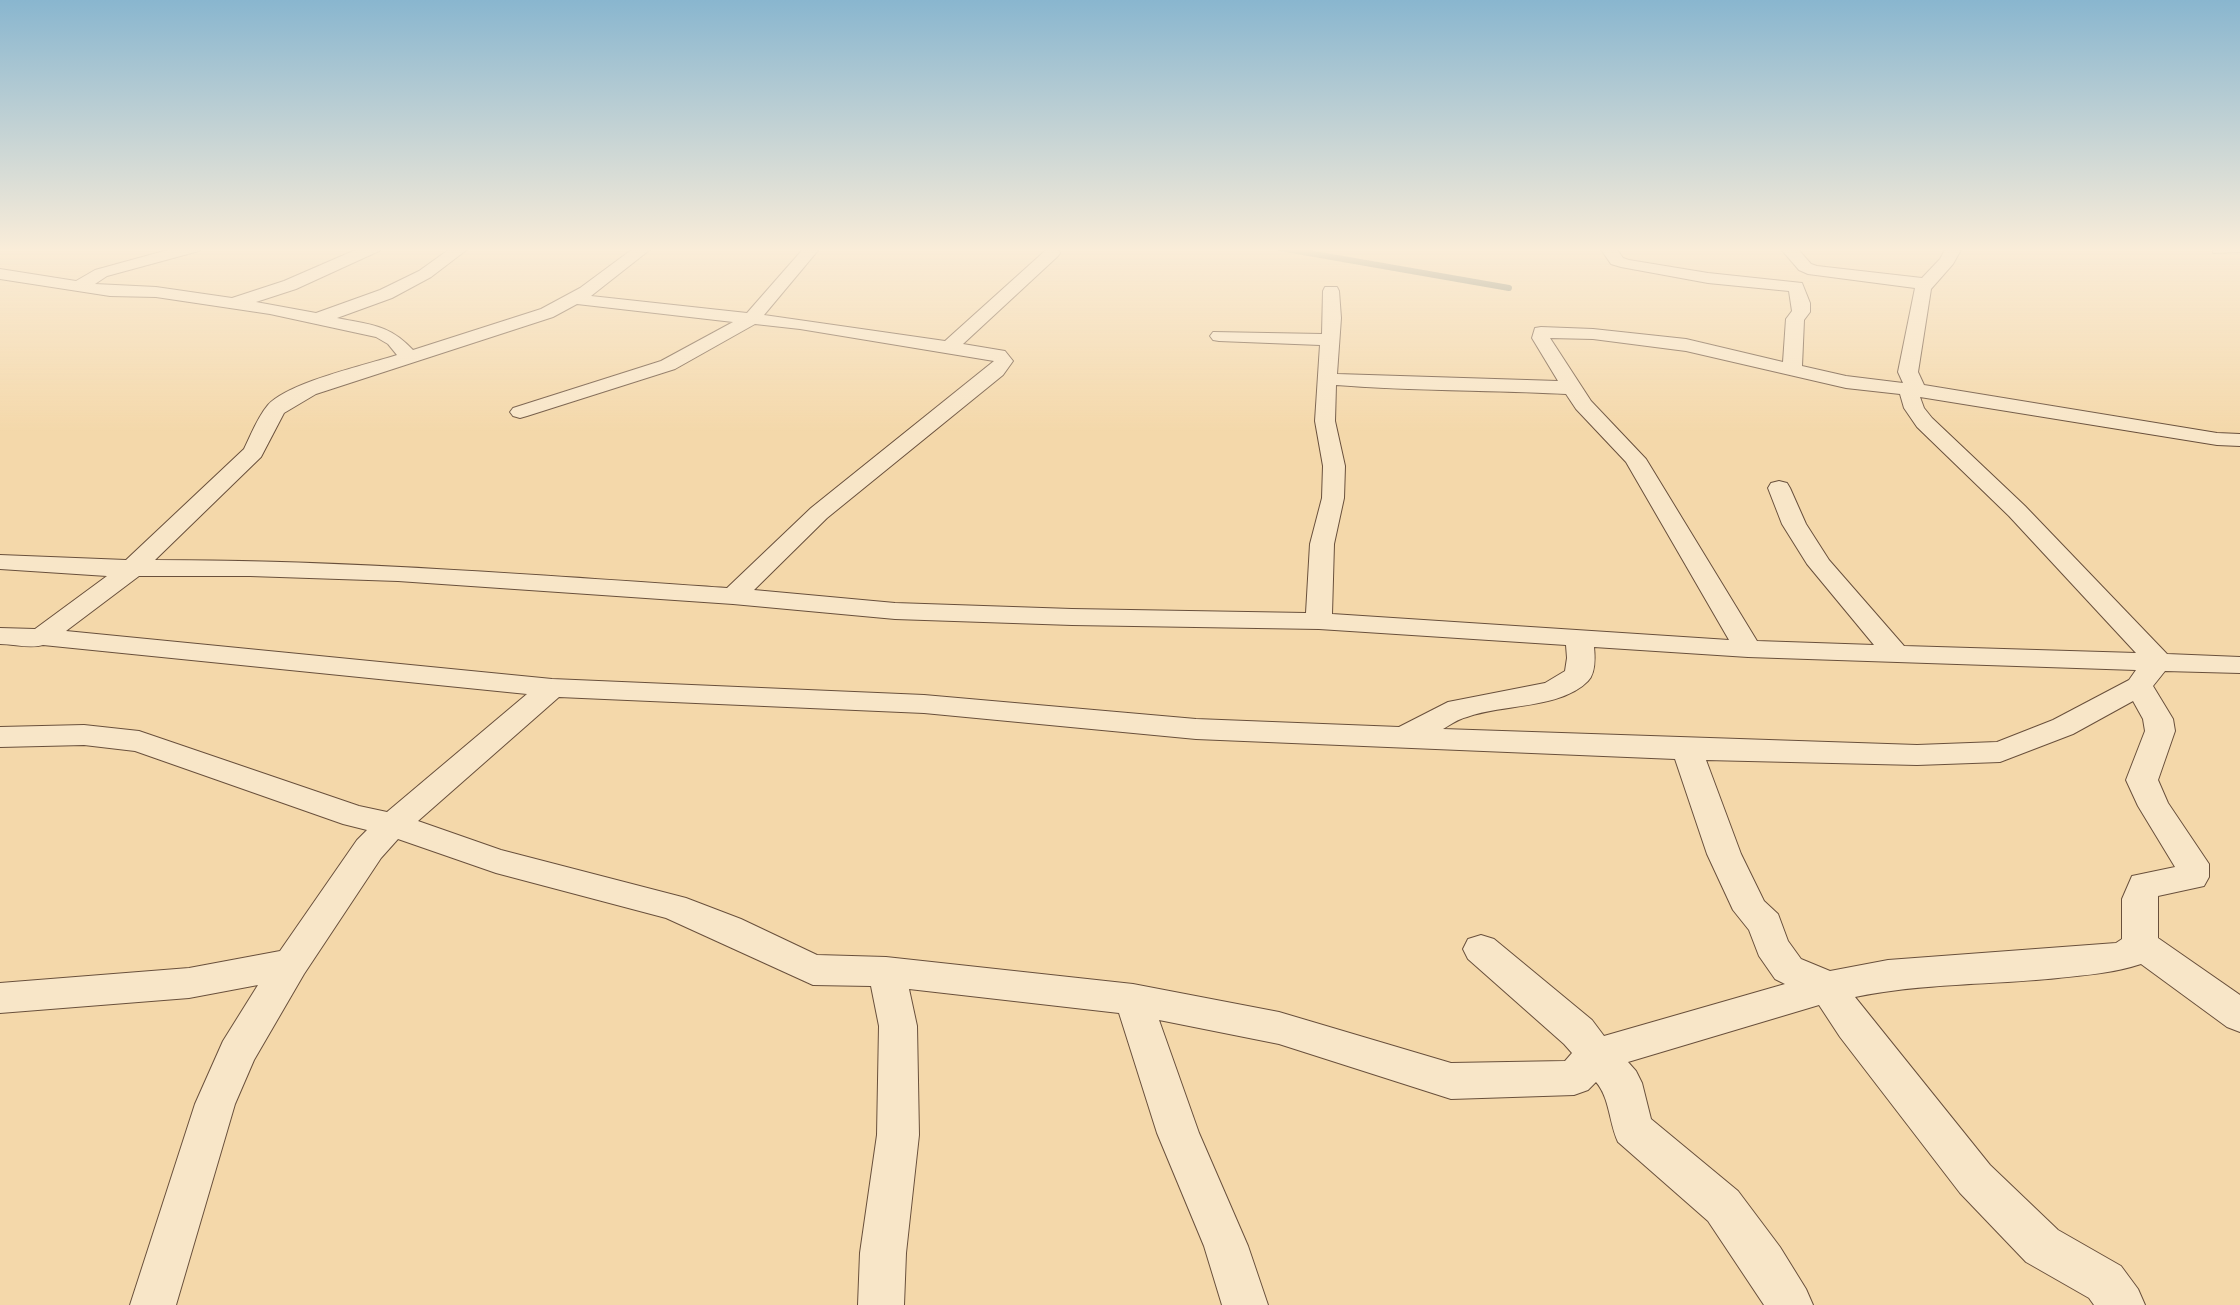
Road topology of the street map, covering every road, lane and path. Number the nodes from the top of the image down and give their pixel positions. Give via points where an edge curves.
1 (259, 309) edge
2 (345, 309) edge
3 (556, 309) edge
4 (657, 309) edge
5 (760, 309) edge
6 (991, 309) edge
7 (1331, 309) edge
8 (1800, 309) edge
9 (1919, 309) edge
10 (317, 319) junction
11 (751, 319) junction
12 (1219, 336) dead end
13 (1330, 340) junction
14 (950, 346) junction
15 (409, 357) junction
16 (1792, 371) junction
17 (1328, 379) junction
18 (1573, 388) junction
19 (1916, 390) junction
20 (520, 412) dead end
21 (2240, 440) edge
22 (1779, 488) dead end
23 (0, 562) edge
24 (134, 568) junction
25 (733, 596) junction
26 (1319, 621) junction
27 (0, 636) edge
28 (41, 637) junction
29 (1579, 639) junction
30 (1748, 649) junction
31 (0, 652) edge
32 (1897, 654) junction
33 (2240, 665) edge
34 (2148, 673) junction
35 (552, 688) junction
36 (0, 737) edge
37 (1402, 738) junction
38 (1687, 749) junction
39 (393, 825) junction
40 (2140, 944) junction
41 (1481, 949) dead end
42 (290, 964) junction
43 (886, 972) junction
44 (1828, 987) junction
45 (0, 998) edge
46 (1133, 999) junction
47 (2240, 1016) edge
48 (1596, 1056) junction
49 (153, 1305) edge
50 (881, 1305) edge
51 (1245, 1305) edge
52 (1790, 1305) edge
53 (2122, 1305) edge

1 - 10 street
2 - 10 street
3 - 15 street
4 - 11 street
5 - 11 street
6 - 14 street
7 - 13 street
8 - 16 street via 1795,319
9 - 19 street via 1908,372
10 - 15 street via 382,333 394,340
11 - 14 street
11 - 20 street via 668,365
12 - 13 street
13 - 17 street
14 - 25 street via 998,355 1004,361 996,371 819,513
15 - 24 street via 288,400 265,426 253,452
16 - 18 street via 1686,344 1541,332 1541,338
16 - 19 street via 1871,386
17 - 18 street
17 - 26 street via 1325,421 1334,466 1333,498 1322,544
18 - 30 street via 1584,405 1635,459
19 - 21 street via 2217,439
19 - 34 street via 1910,393 1914,410 2065,560
22 - 32 street via 1794,524 1819,564
23 - 24 street
24 - 25 street via 398,573
24 - 28 street
25 - 26 street via 895,612
26 - 29 street
27 - 28 street
28 - 31 street
28 - 35 street
29 - 30 street
29 - 37 street via 1581,658 1578,675 1553,690 1458,709
30 - 32 street
32 - 34 street
33 - 34 street
34 - 38 street via 2063,727 2000,752 1917,755
34 - 40 street via 2160,731 2142,780 2154,806 2192,864 2192,877 2144,885 2138,898
35 - 37 street via 924,704 1196,729
35 - 39 street
36 - 39 street via 84,735 139,741 354,816
37 - 38 street
38 - 44 street via 1724,854 1751,910 1765,924 1772,946 1788,969
39 - 42 street via 369,850
39 - 43 street via 496,862 674,906 812,970
40 - 44 street via 2129,954 2116,958 1888,975
40 - 47 street
41 - 48 street via 1578,1032
42 - 45 street via 189,983
42 - 49 street via 237,1053 215,1104
43 - 46 street
43 - 50 street via 898,1026 898,1135 883,1253
44 - 48 street
44 - 53 street via 1854,1026 1974,1179 2042,1246 2104,1282
46 - 48 street via 1280,1028 1451,1082 1574,1078
46 - 51 street via 1178,1133 1226,1246
48 - 52 street via 1622,1083 1633,1129 1723,1206

